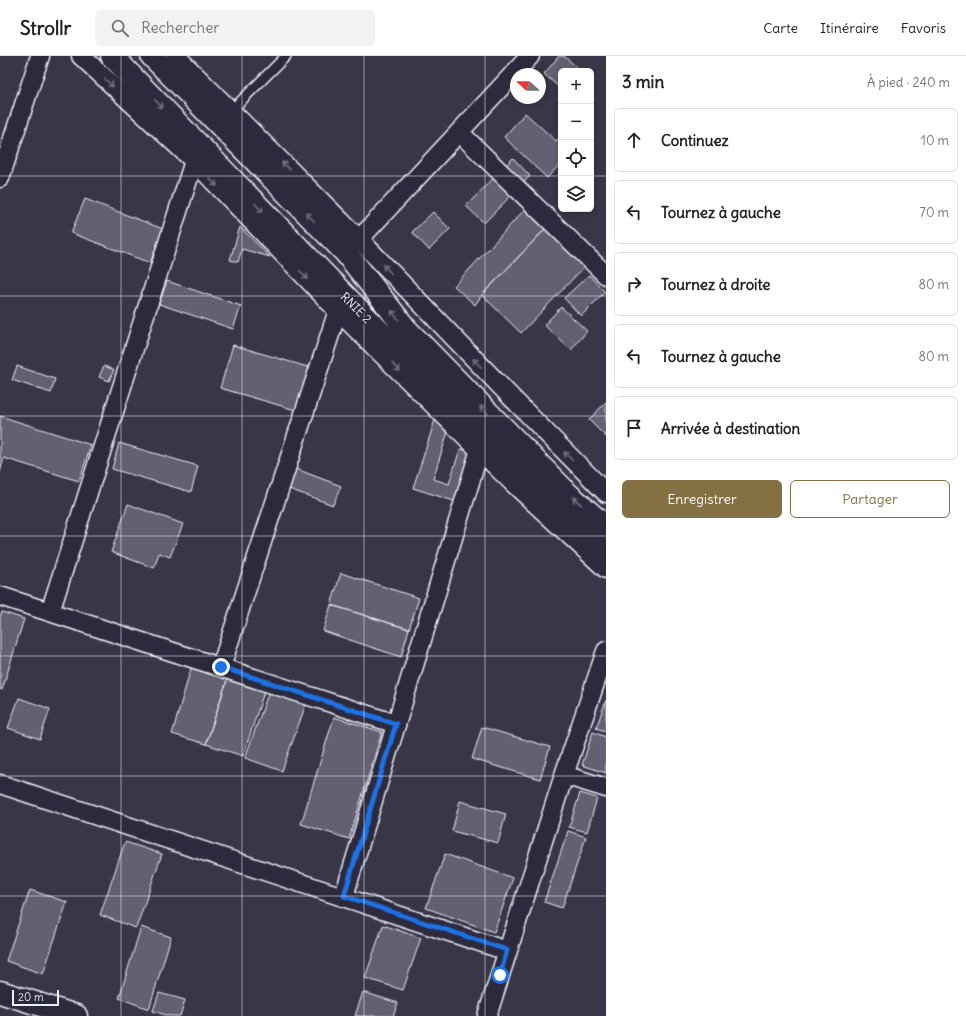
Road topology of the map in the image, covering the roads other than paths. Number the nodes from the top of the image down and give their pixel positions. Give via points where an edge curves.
1 (38, 56) edge
2 (80, 56) edge
3 (112, 56) edge
4 (152, 56) edge
5 (176, 56) edge
6 (286, 56) edge
7 (530, 56) edge
8 (231, 111) junction
9 (459, 132) junction
10 (194, 161) junction
11 (0, 178) edge
12 (353, 246) junction
13 (606, 275) edge
14 (340, 303) junction
15 (484, 445) junction
16 (606, 493) edge
17 (606, 527) edge
18 (606, 553) edge
19 (606, 570) edge
20 (0, 596) edge
21 (50, 612) junction
22 (606, 651) edge
23 (221, 667) junction
24 (396, 724) junction
25 (564, 775) junction
26 (0, 784) edge
27 (606, 788) edge
28 (344, 896) junction
29 (507, 950) junction
30 (0, 992) edge
31 (76, 1016) edge
32 (487, 1016) edge

1 - 11 street
2 -> 10 street
3 -> 14 main road, RNIE 2 / RNIE 2
12 -> 4 main road, RNIE 2 / RNIE 2
5 - 8 street
6 - 8 lane
7 - 9 street
12 -> 8 street
9 - 12 street
9 - 13 street
10 -> 14 street
10 - 21 street
16 -> 12 street via 510,396
17 -> 12 main road, RNIE 2 / RNIE 2 via 568,494 406,329
14 -> 15 main road, RNIE 2 / RNIE 2 via 434,386
14 - 23 street
15 - 18 main road, RNIE 2 / RNIE 2
15 - 19 street via 520,490
15 - 24 street
20 - 21 street
21 - 23 street
22 - 25 street
23 - 24 street
24 - 28 street
25 - 27 street
25 - 29 street
26 - 28 street
28 - 29 street
29 - 32 street
30 - 31 main road

